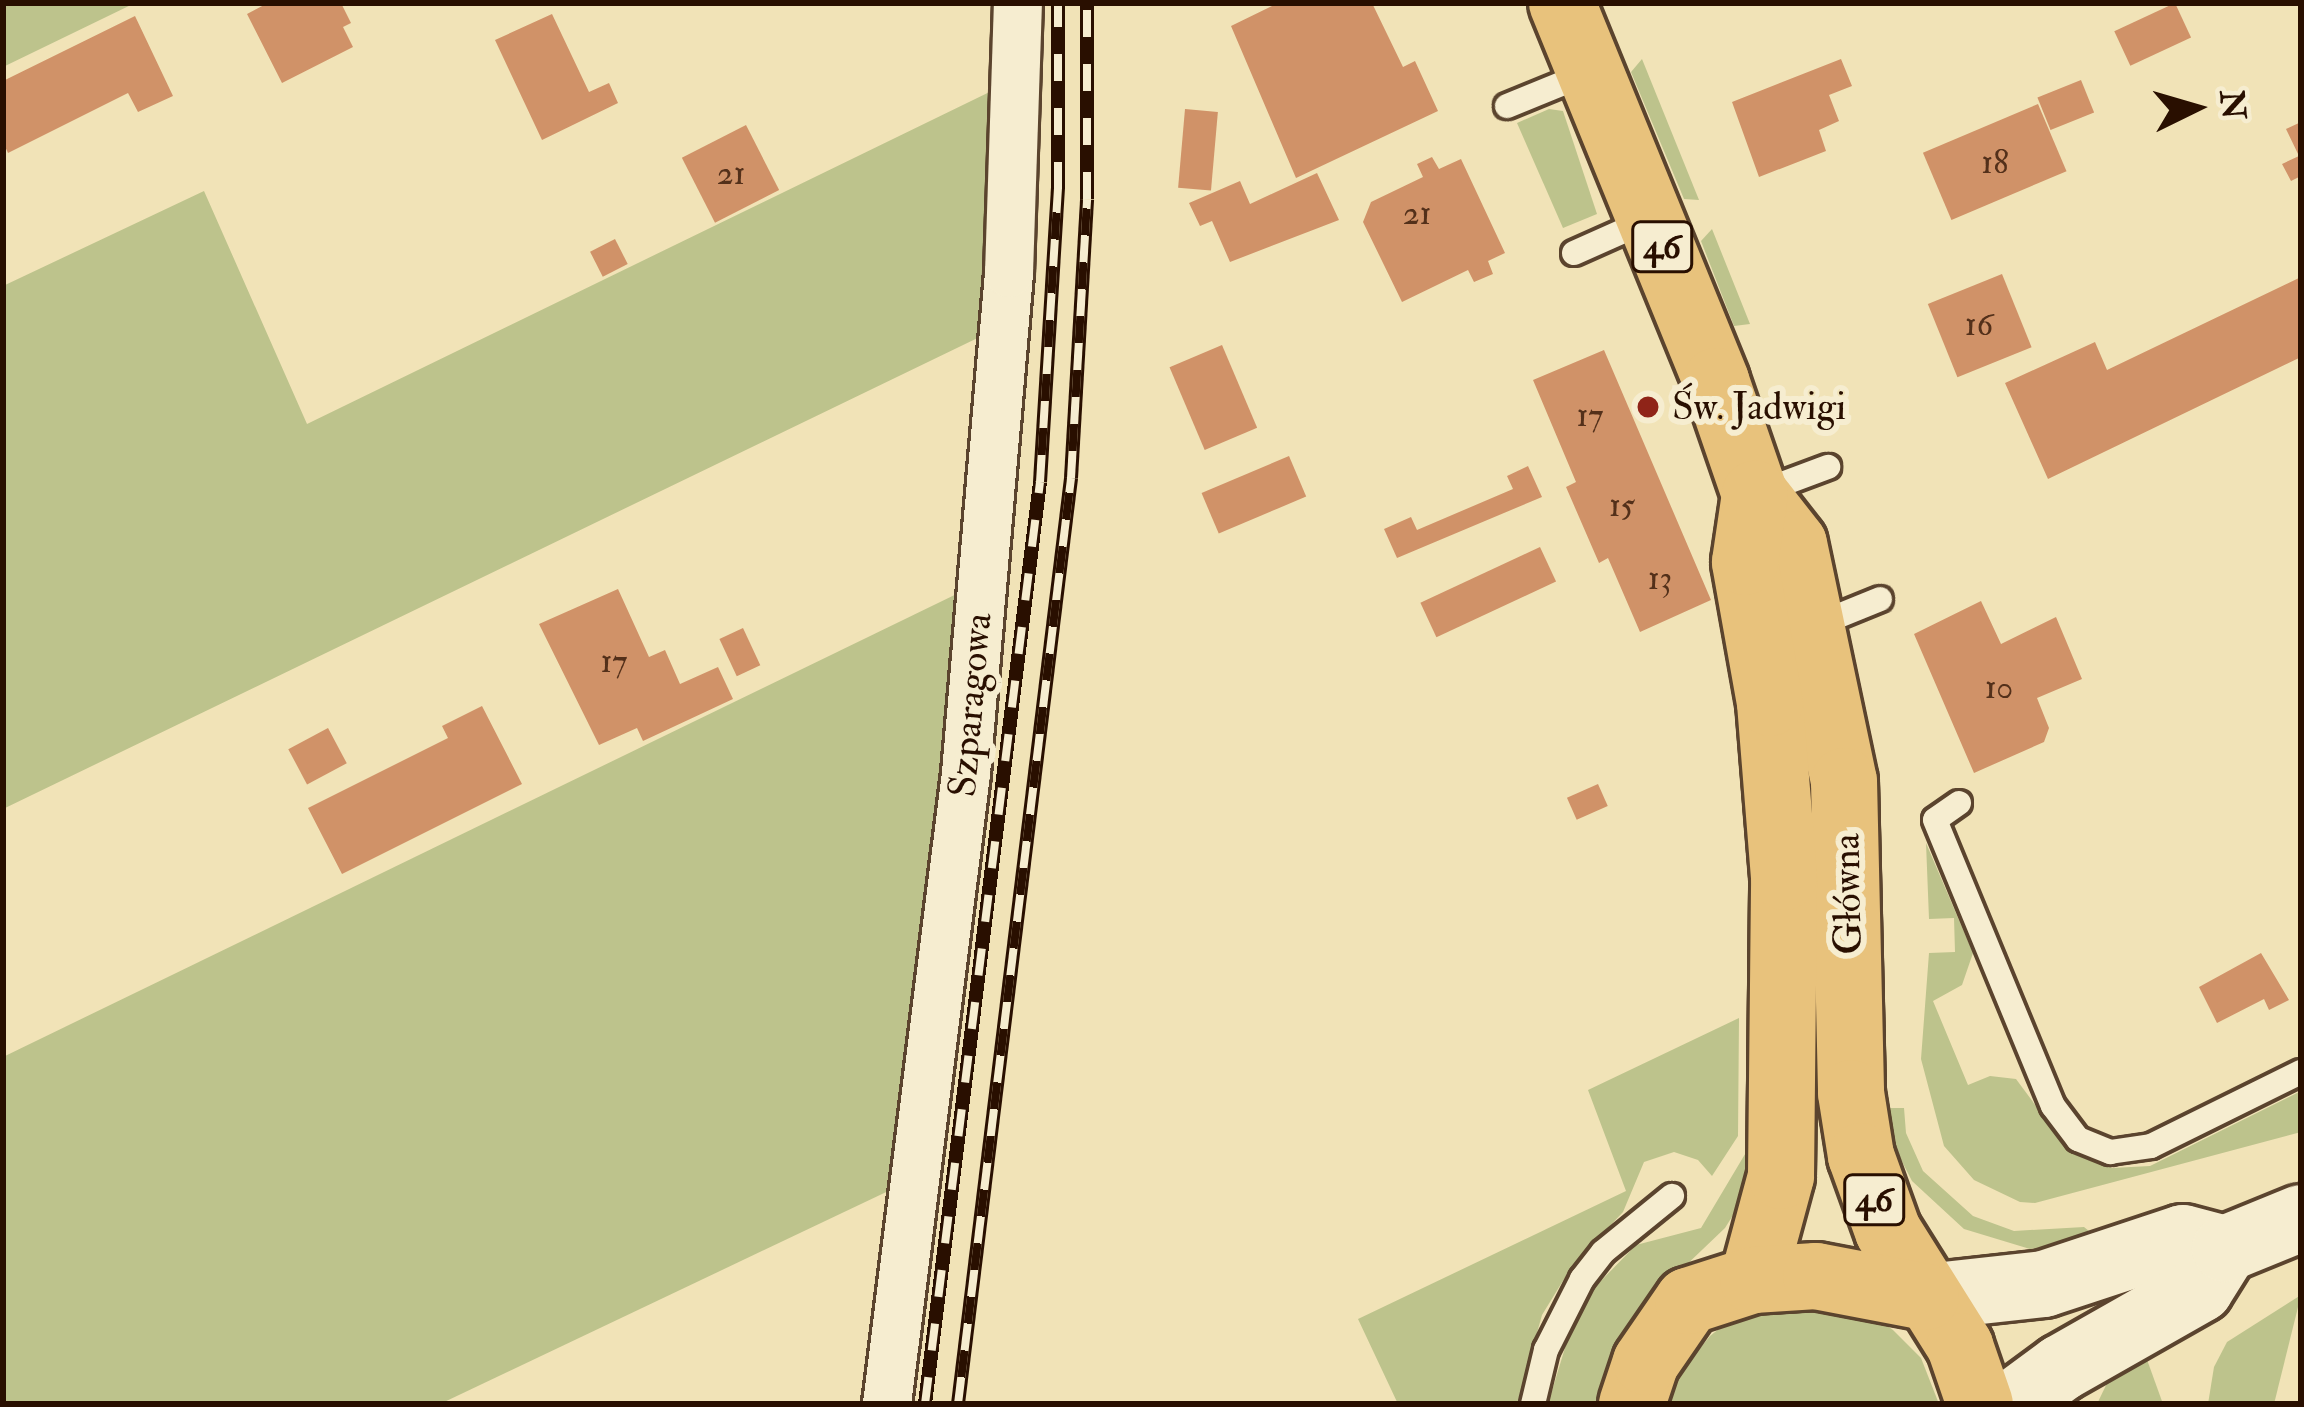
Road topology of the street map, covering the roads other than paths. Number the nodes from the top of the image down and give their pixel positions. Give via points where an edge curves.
1 (1018, 3) edge
2 (1562, 3) edge
3 (1591, 72) junction
4 (1508, 106) dead end
5 (1650, 220) junction
6 (1574, 253) dead end
7 (1828, 467) dead end
8 (1754, 494) junction
9 (1880, 599) dead end
10 (1768, 616) junction
11 (1959, 803) dead end
12 (2301, 1072) edge
13 (1672, 1196) dead end
14 (2301, 1218) edge
15 (2225, 1249) junction
16 (1753, 1280) junction
17 (1927, 1297) junction
18 (887, 1404) edge
19 (1533, 1404) edge
20 (1632, 1404) edge
21 (1980, 1404) edge
22 (2012, 1404) edge

1 - 18 street, Szparagowa via 1009,273 966,773
2 - 3 main road, Główna / 46
3 - 4 lane
3 - 5 main road, Główna / 46
5 - 6 lane
5 - 8 main road, Główna / 46
7 - 8 lane
8 - 10 main road, Główna / 46 via 1794,544
9 - 10 lane
10 - 16 main road, Główna / 46 via 1784,877 1780,1176
10 - 17 main road, Główna / 46 via 1845,799 1854,1124 1870,1193
11 - 12 lane via 1935,820 2053,1106 2078,1139 2110,1152 2151,1147
13 - 19 lane via 1582,1279 1546,1350
14 - 15 main road
15 - 17 main road via 2183,1238 2044,1284
15 - 22 main road via 2200,1289
16 - 17 main road, 46 via 1816,1276
16 - 20 main road, 46 via 1688,1301 1646,1362
17 - 21 main road, 46 via 1960,1346

